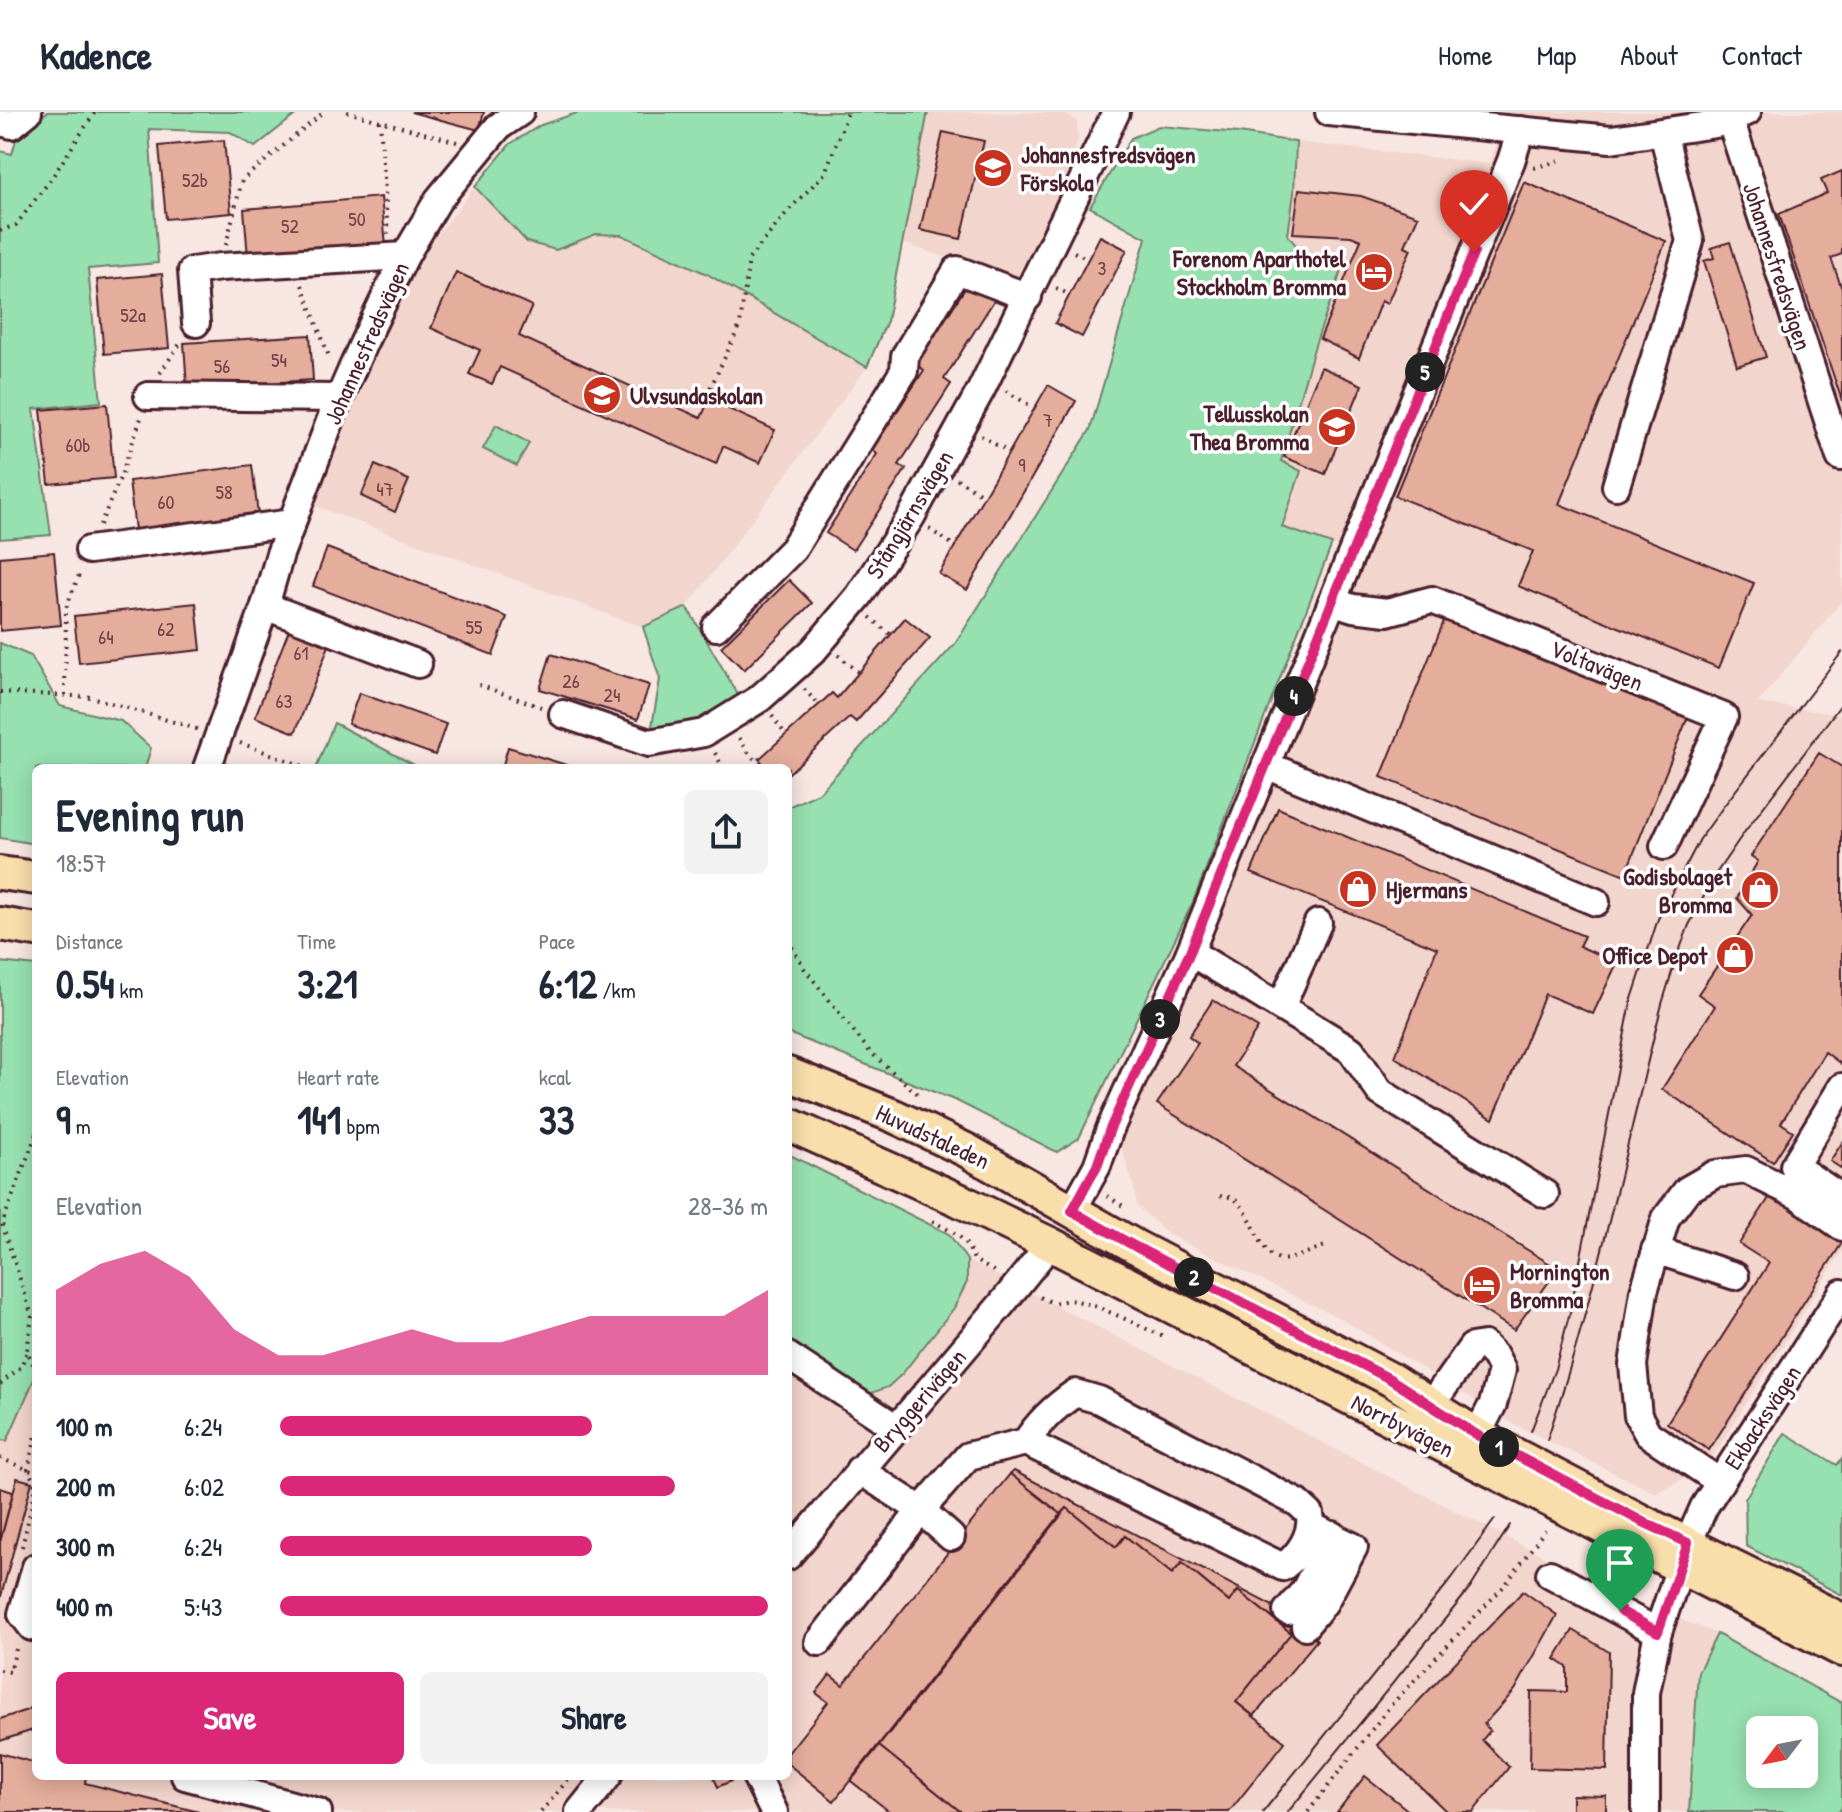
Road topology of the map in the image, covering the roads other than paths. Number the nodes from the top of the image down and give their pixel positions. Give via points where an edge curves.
1 (28, 112) edge
2 (520, 112) edge
3 (1116, 112) edge
4 (1329, 112) edge
5 (1738, 116) edge
6 (1518, 121) edge
7 (0, 122) edge
8 (1663, 132) junction
9 (397, 256) junction
10 (1028, 297) junction
11 (196, 323) road end
12 (341, 394) junction
13 (148, 396) road end
14 (1842, 457) edge
15 (1616, 486) dead end
16 (292, 523) junction
17 (89, 550) road end
18 (1332, 601) junction
19 (265, 606) junction
20 (716, 627) dead end
21 (418, 664) dead end
22 (563, 714) road end
23 (208, 764) edge
24 (1266, 765) junction
25 (1664, 846) dead end
26 (1596, 902) dead end
27 (1318, 923) dead end
28 (1190, 952) junction
29 (1281, 1007) junction
30 (792, 1076) edge
31 (1842, 1087) edge
32 (792, 1126) edge
33 (1545, 1194) dead end
34 (1842, 1198) edge
35 (1072, 1211) junction
36 (1842, 1227) edge
37 (1050, 1244) junction
38 (1655, 1250) junction
39 (1735, 1276) dead end
40 (1842, 1293) edge
41 (792, 1366) edge
42 (1431, 1405) junction
43 (895, 1427) junction
44 (1477, 1435) junction
45 (1026, 1442) junction
46 (859, 1470) junction
47 (1720, 1482) junction
48 (921, 1510) junction
49 (1322, 1531) junction
50 (951, 1537) dead end
51 (792, 1551) edge
52 (1684, 1555) junction
53 (1550, 1574) dead end
54 (32, 1580) edge
55 (1296, 1619) dead end
56 (1842, 1620) edge
57 (32, 1627) edge
58 (1658, 1632) junction
59 (819, 1642) dead end
60 (1842, 1650) edge
61 (200, 1780) edge
62 (605, 1780) edge
63 (758, 1780) edge
64 (318, 1812) edge
65 (579, 1812) edge
66 (774, 1812) edge
67 (1646, 1812) edge

1 - 7 street via 12,125
2 - 9 street, Johannesfredsvägen via 480,148
3 - 10 street, Stångjärnsvägen
4 - 6 street, Johannesfredsvägen via 1433,123
5 - 8 street, Johannesfredsvägen
5 - 14 street, Johannesfredsvägen
6 - 8 street, Johannesfredsvägen via 1611,139
6 - 18 street via 1505,175
8 - 15 street via 1690,241
9 - 11 street via 192,271
9 - 12 street, Johannesfredsvägen
10 - 20 street via 957,270 905,356 904,371 793,549
10 - 22 street, Stångjärnsvägen via 906,524 859,596 813,651 759,699 704,733 649,743
12 - 13 street
12 - 16 street, Johannesfredsvägen
16 - 17 street
16 - 19 street, Johannesfredsvägen
18 - 24 street
18 - 25 street, Voltavägen via 1387,612 1432,600 1724,717
19 - 21 street
19 - 23 street, Johannesfredsvägen
24 - 26 street
24 - 28 street
27 - 29 street
28 - 29 street
28 - 35 street via 1097,1166
29 - 33 street via 1351,1050 1380,1092
30 - 35 main road, Huvudstaleden via 954,1145
31 - 34 street via 1794,1166
32 - 37 main road, Huvudstaleden
35 - 37 main road
35 - 42 main road, Norrbyvägen
36 - 38 street via 1797,1195 1746,1170 1715,1174 1687,1190 1666,1218
37 - 43 street, Bryggerivägen
37 - 52 main road, Norrbyvägen
38 - 39 street
38 - 47 street via 1633,1365 1638,1416 1648,1434
40 - 47 street, Ekbacksvägen
41 - 43 street
42 - 44 main road, Norrbyvägen
42 - 44 street via 1472,1347 1484,1345 1502,1370
43 - 46 street, Bryggerivägen
44 - 52 main road, Norrbyvägen via 1641,1521
45 - 48 street via 968,1456
45 - 49 street via 1283,1567
45 - 49 street via 1075,1393 1099,1400 1298,1503
46 - 48 street
46 - 51 street, Bryggerivägen
47 - 52 street, Ekbacksvägen
48 - 50 street
48 - 59 street
49 - 55 street via 1354,1547 1324,1603
52 - 56 main road, Norrbyvägen
52 - 58 street, Ekbacksvägen
52 - 60 main road, Norrbyvägen
53 - 58 street
54 - 57 street via 22,1614
58 - 67 street, Ekbacksvägen via 1646,1693
61 - 64 street
62 - 65 street
63 - 66 street

